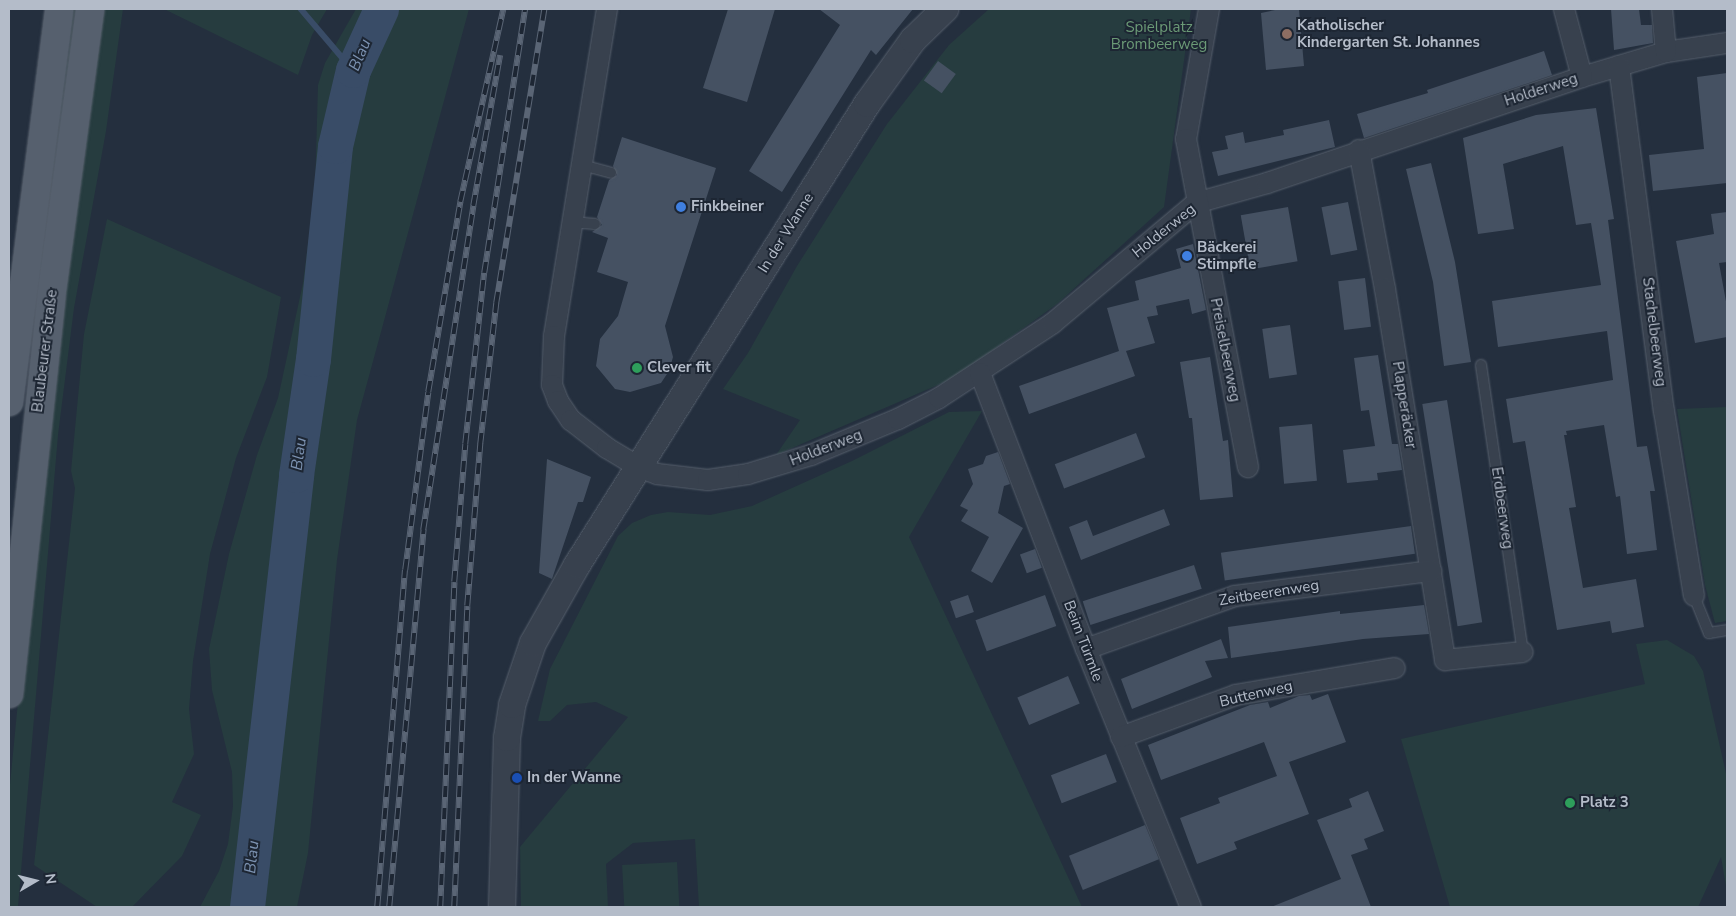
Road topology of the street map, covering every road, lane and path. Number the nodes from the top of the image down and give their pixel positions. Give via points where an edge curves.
1 (59, 9) edge
2 (90, 9) edge
3 (607, 9) edge
4 (945, 9) edge
5 (1209, 9) edge
6 (1564, 9) edge
7 (1662, 9) edge
8 (1727, 43) edge
9 (1666, 52) junction
10 (1619, 66) junction
11 (1582, 77) junction
12 (1359, 150) junction
13 (582, 165) junction
14 (611, 173) dead end
15 (1196, 203) junction
16 (572, 222) junction
17 (595, 224) dead end
18 (1481, 365) dead end
19 (980, 373) junction
20 (9, 402) edge
21 (1248, 467) dead end
22 (640, 468) junction
23 (1431, 571) junction
24 (1694, 596) joint
25 (1727, 630) edge
26 (1086, 649) junction
27 (1523, 652) joint
28 (1395, 668) dead end
29 (9, 694) edge
30 (1121, 737) junction
31 (502, 907) edge
32 (1192, 907) edge

1 - 20 main road, Blaubeurer Straße
2 - 29 main road, Blaubeurer Straße via 50,298
3 - 13 street
4 - 22 street, In der Wanne via 908,47 867,104
5 - 15 street, Preiselbeerweg via 1186,139
6 - 11 street
7 - 9 street
8 - 9 street, Holderweg
9 - 10 street, Holderweg
10 - 11 street, Holderweg
10 - 24 street, Stachelbeerweg via 1664,411
11 - 12 street, Holderweg
12 - 15 street, Holderweg via 1266,183
12 - 23 street, Plapperäcker
13 - 14 lane
13 - 16 street
15 - 19 street, Holderweg via 1081,301
15 - 21 street, Preiselbeerweg
16 - 17 lane
16 - 22 street via 554,336 552,385 571,420 587,435
18 - 27 lane, Erdbeerweg
19 - 22 street, Holderweg via 939,398 863,434 811,455 748,474 691,479
19 - 26 street, Beim Türmle
22 - 31 street, In der Wanne via 550,610 517,690 504,767
23 - 26 street, Zeitbeerenweg via 1235,596
23 - 27 street, Plapperäcker via 1445,660
24 - 25 lane via 1709,633
26 - 30 street, Beim Türmle
28 - 30 street, Buttenweg via 1236,695
30 - 32 street, Beim Türmle

